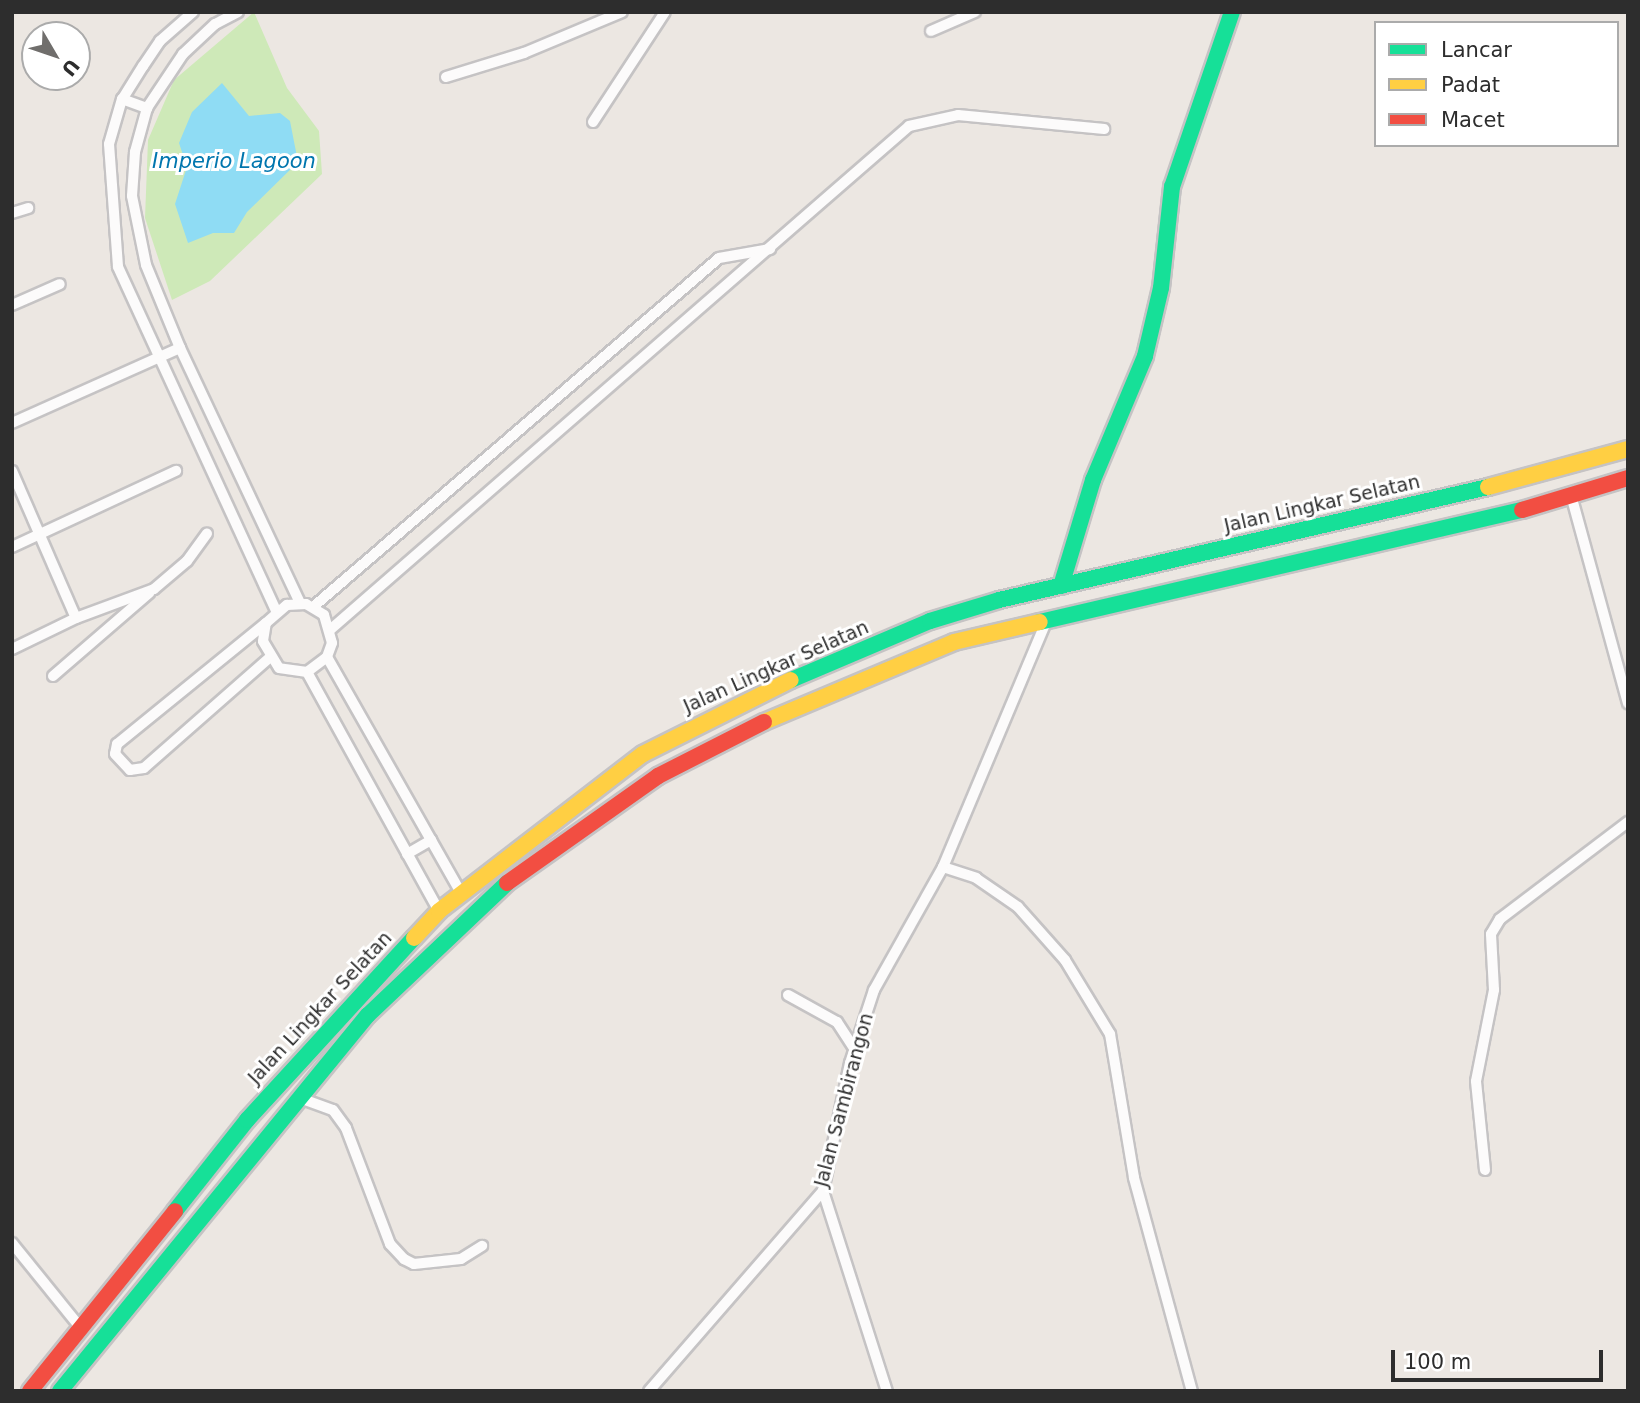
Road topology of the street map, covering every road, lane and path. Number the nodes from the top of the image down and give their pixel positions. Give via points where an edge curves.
1 (193, 12) edge
2 (238, 12) edge
3 (621, 12) edge
4 (665, 12) edge
5 (975, 12) edge
6 (1232, 12) edge
7 (931, 31) dead end
8 (446, 77) dead end
9 (122, 99) junction
10 (146, 108) junction
11 (593, 122) dead end
12 (1104, 128) dead end
13 (27, 208) dead end
14 (12, 213) edge
15 (770, 249) junction
16 (60, 284) dead end
17 (12, 305) edge
18 (180, 348) junction
19 (158, 359) junction
20 (12, 423) edge
21 (1628, 449) edge
22 (12, 471) edge
23 (176, 471) dead end
24 (1628, 478) edge
25 (1571, 495) junction
26 (207, 533) dead end
27 (40, 534) junction
28 (12, 547) edge
29 (1226, 548) junction
30 (1230, 578) junction
31 (1060, 586) junction
32 (154, 589) junction
33 (300, 603) junction
34 (313, 607) junction
35 (276, 611) junction
36 (1048, 617) junction
37 (76, 618) junction
38 (266, 623) junction
39 (331, 629) junction
40 (12, 649) edge
41 (327, 657) junction
42 (269, 658) junction
43 (307, 672) junction
44 (53, 676) dead end
45 (1628, 704) edge
46 (594, 789) junction
47 (609, 808) junction
48 (1628, 822) edge
49 (431, 840) junction
50 (407, 854) junction
51 (943, 867) junction
52 (460, 891) junction
53 (439, 911) junction
54 (788, 995) dead end
55 (854, 1048) junction
56 (297, 1097) junction
57 (247, 1120) junction
58 (265, 1135) junction
59 (1485, 1170) dead end
60 (823, 1191) junction
61 (12, 1243) edge
62 (482, 1246) dead end
63 (80, 1327) junction
64 (30, 1391) edge
65 (60, 1391) edge
66 (649, 1391) edge
67 (887, 1391) edge
68 (1192, 1391) edge

1 - 9 street via 160,41
2 - 10 street via 215,24 183,54
3 - 8 street via 524,53
4 - 11 street
5 - 7 street
6 - 31 main road via 1172,187 1161,288 1145,356 1093,480
9 - 10 street
9 - 19 street via 108,144 118,267
10 - 18 street via 135,152 132,196 146,265
12 - 15 street via 958,115 918,121
13 - 14 street
15 - 34 street via 719,258
15 - 39 street
16 - 17 street
18 - 19 street
18 - 33 street
19 - 20 street
19 - 35 street
21 - 29 main road, Jalan Lingkar Selatan via 1520,480
22 - 27 street
23 - 27 street
24 - 25 main road, Jalan Lingkar Selatan
25 - 30 main road, Jalan Lingkar Selatan
25 - 45 street
26 - 32 street via 187,561
27 - 28 street
27 - 37 street
29 - 30 main road
29 - 31 main road, Jalan Lingkar Selatan
30 - 36 main road, Jalan Lingkar Selatan
31 - 46 main road, Jalan Lingkar Selatan via 930,621 751,697 643,754
32 - 37 street
32 - 44 street
33 - 34 street
33 - 35 street
34 - 39 street
35 - 38 street
36 - 47 main road, Jalan Lingkar Selatan via 954,642 842,688 734,735
36 - 51 street, Jalan Sambirangon
37 - 40 street
38 - 42 street via 263,641
38 - 42 street via 117,744 115,754 130,770 144,768
39 - 41 street
41 - 43 street
41 - 49 street
42 - 43 street via 286,670
43 - 50 street
46 - 47 main road
46 - 52 main road, Jalan Lingkar Selatan
47 - 56 main road, Jalan Lingkar Selatan via 452,930
48 - 59 street via 1500,919 1491,934 1494,990 1476,1081
49 - 50 street
49 - 52 street
50 - 53 street
51 - 55 street, Jalan Sambirangon via 874,990
51 - 68 street via 976,878 1018,907 1065,960 1110,1034 1135,1178
52 - 53 main road, Jalan Lingkar Selatan
53 - 57 main road, Jalan Lingkar Selatan
54 - 55 street via 837,1022
55 - 60 street, Jalan Sambirangon
56 - 58 main road, Jalan Lingkar Selatan
56 - 62 street via 333,1110 346,1128 390,1244 404,1259 414,1264 461,1259
57 - 58 main road
57 - 63 main road, Jalan Lingkar Selatan
58 - 65 main road, Jalan Lingkar Selatan
60 - 66 street, Jalan Sambirangon
60 - 67 street
61 - 63 street
63 - 64 main road, Jalan Lingkar Selatan

